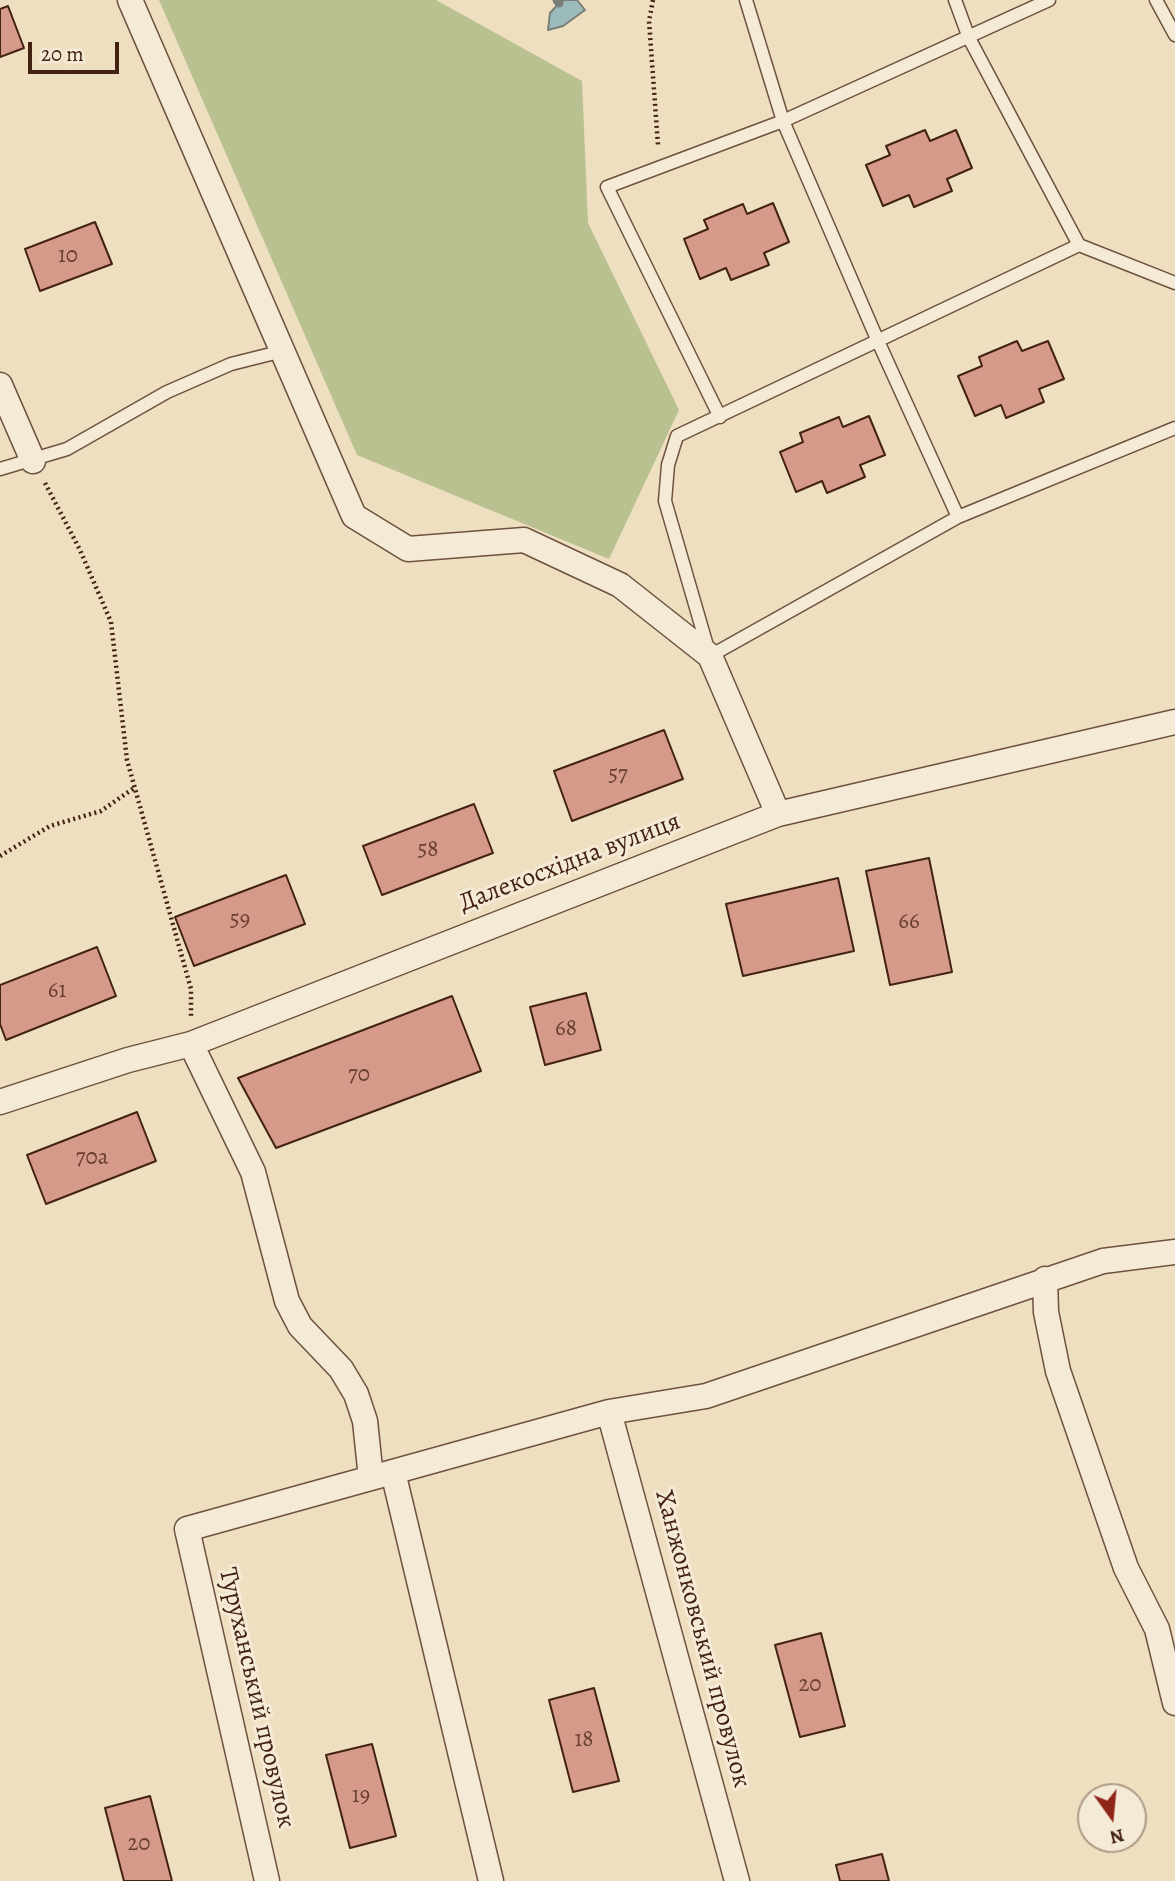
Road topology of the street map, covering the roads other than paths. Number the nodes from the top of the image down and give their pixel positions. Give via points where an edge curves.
1 (130, 0) edge
2 (746, 0) edge
3 (955, 0) edge
4 (1049, 0) edge
5 (1156, 0) edge
6 (1175, 35) edge
7 (969, 38) junction
8 (783, 121) junction
9 (1079, 245) junction
10 (1175, 283) edge
11 (877, 339) junction
12 (283, 351) junction
13 (0, 385) edge
14 (720, 417) junction
15 (1175, 428) edge
16 (33, 461) junction
17 (0, 469) edge
18 (958, 517) junction
19 (710, 656) junction
20 (1175, 722) edge
21 (778, 814) junction
22 (191, 1044) junction
23 (0, 1102) edge
24 (1175, 1252) edge
25 (1045, 1279) junction
26 (609, 1412) junction
27 (382, 1475) junction
28 (1175, 1703) edge
29 (267, 1881) edge
30 (491, 1881) edge
31 (737, 1881) edge

1 - 12 street
2 - 8 lane
3 - 7 lane
4 - 7 lane
5 - 6 lane
7 - 8 lane
7 - 9 lane
8 - 11 lane
8 - 14 lane via 607,187
9 - 10 lane
9 - 11 lane
11 - 14 lane
11 - 18 lane
12 - 16 lane via 231,364 167,392 67,449
12 - 19 street via 354,516 408,549 524,540 620,586
13 - 16 street
14 - 19 lane via 677,436 665,501
15 - 18 lane
16 - 17 lane
18 - 19 lane
19 - 21 street
20 - 21 street, Далекосхідна вулиця
21 - 22 street, Далекосхідна вулиця
22 - 23 street, Далекосхідна вулиця
22 - 27 street via 253,1171 287,1301 300,1326 341,1369 356,1394
24 - 25 street via 1102,1261
25 - 26 street via 706,1396
25 - 28 street via 1046,1312 1058,1371 1126,1568 1157,1629
26 - 27 street
26 - 31 street, Ханжонковський провулок
27 - 29 street, Туруханський провулок via 187,1529
27 - 30 street

